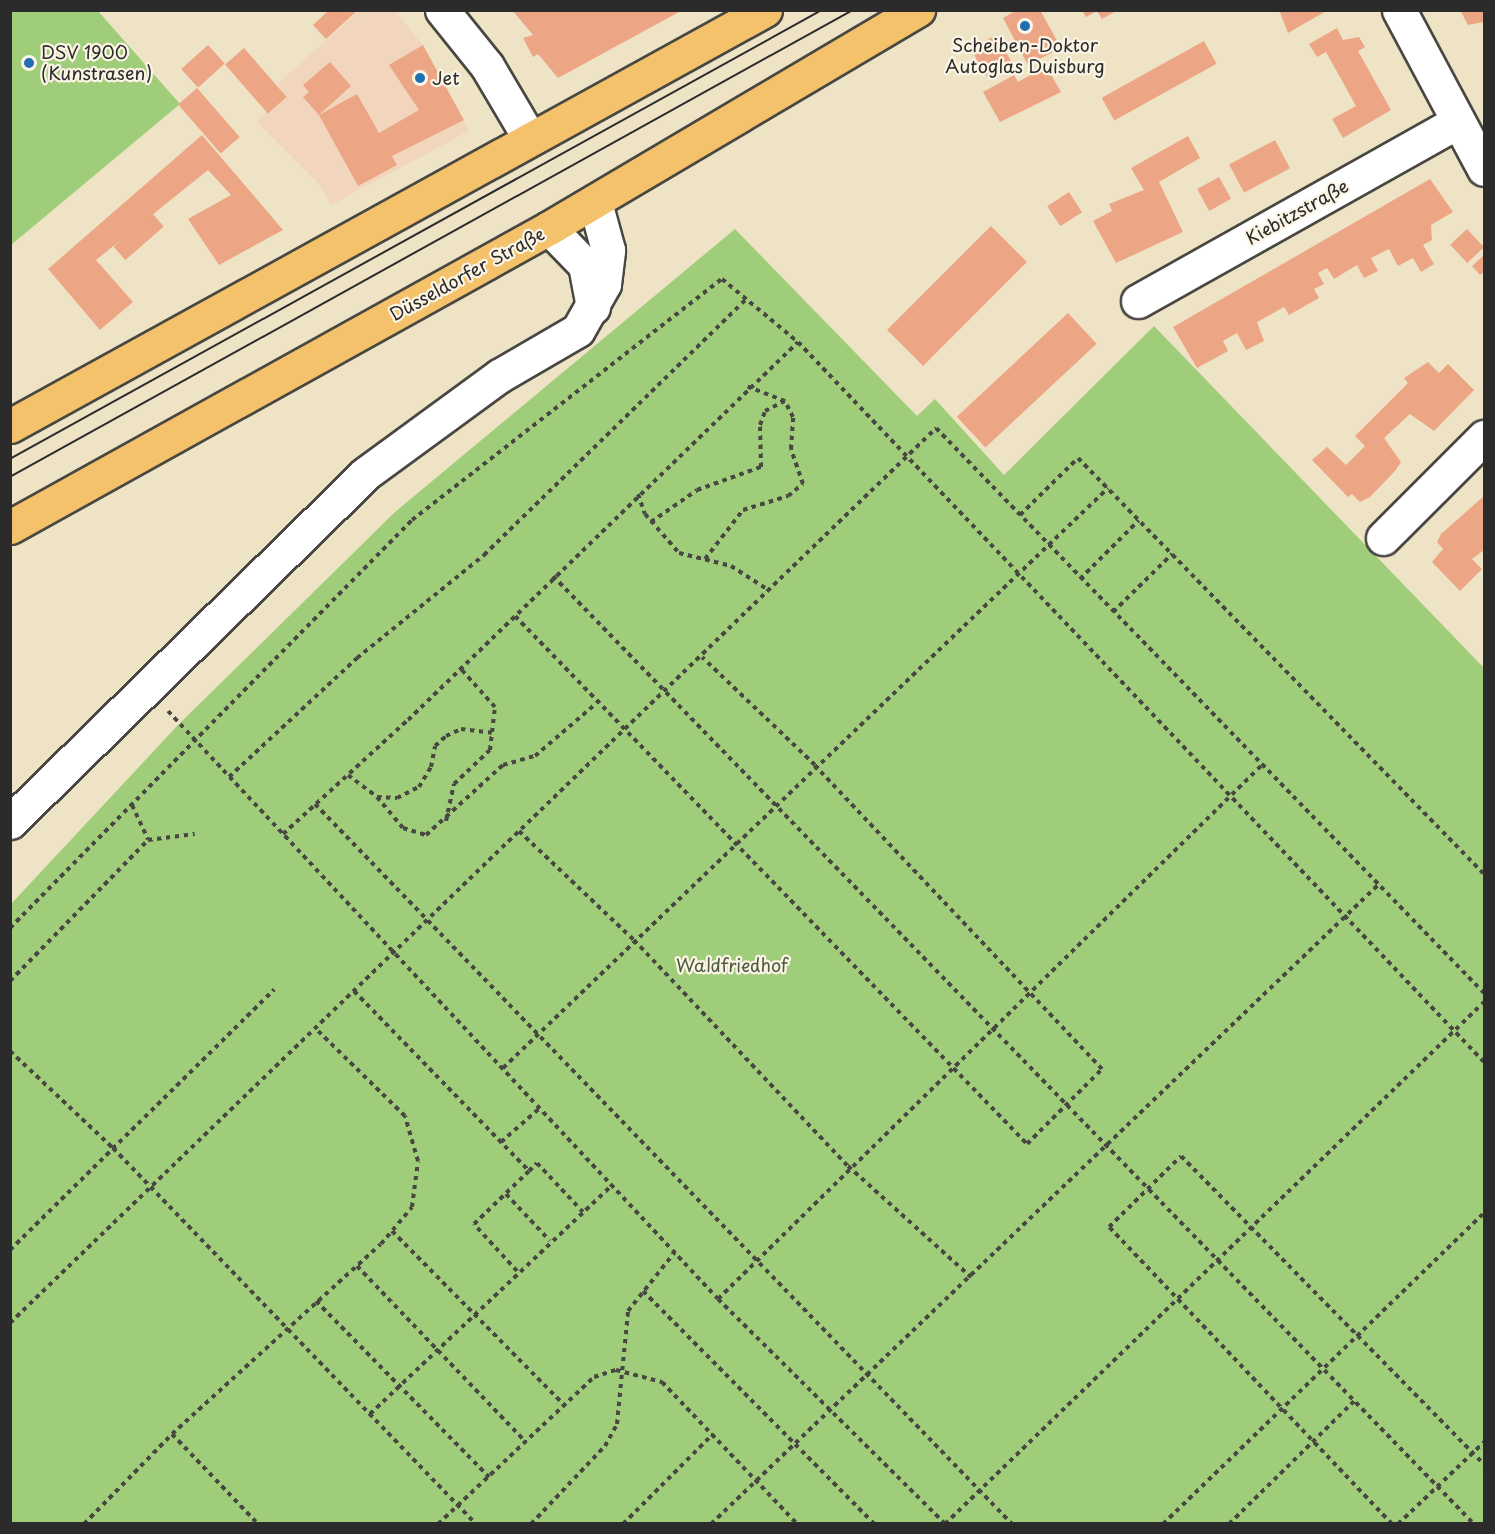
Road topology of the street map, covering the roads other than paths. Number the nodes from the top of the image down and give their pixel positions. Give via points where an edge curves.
1 (442, 10) edge
2 (765, 10) edge
3 (918, 10) edge
4 (1399, 10) edge
5 (1457, 122) junction
6 (529, 137) junction
7 (1485, 169) edge
8 (595, 202) junction
9 (549, 228) junction
10 (1137, 301) dead end
11 (593, 308) junction
12 (10, 426) edge
13 (1485, 437) edge
14 (10, 528) edge
15 (1383, 538) dead end
16 (10, 822) edge

1 - 6 street via 487,66
2 - 6 main road
3 - 8 main road, Düsseldorfer Straße
4 - 5 street
5 - 7 street
5 - 10 street, Kiebitzstraße
6 - 12 main road
8 - 9 main road, Düsseldorfer Straße
8 - 11 street via 608,250 603,284
9 - 11 street via 585,265
9 - 14 main road, Düsseldorfer Straße
11 - 16 street via 578,330 499,376 365,474
13 - 15 street

